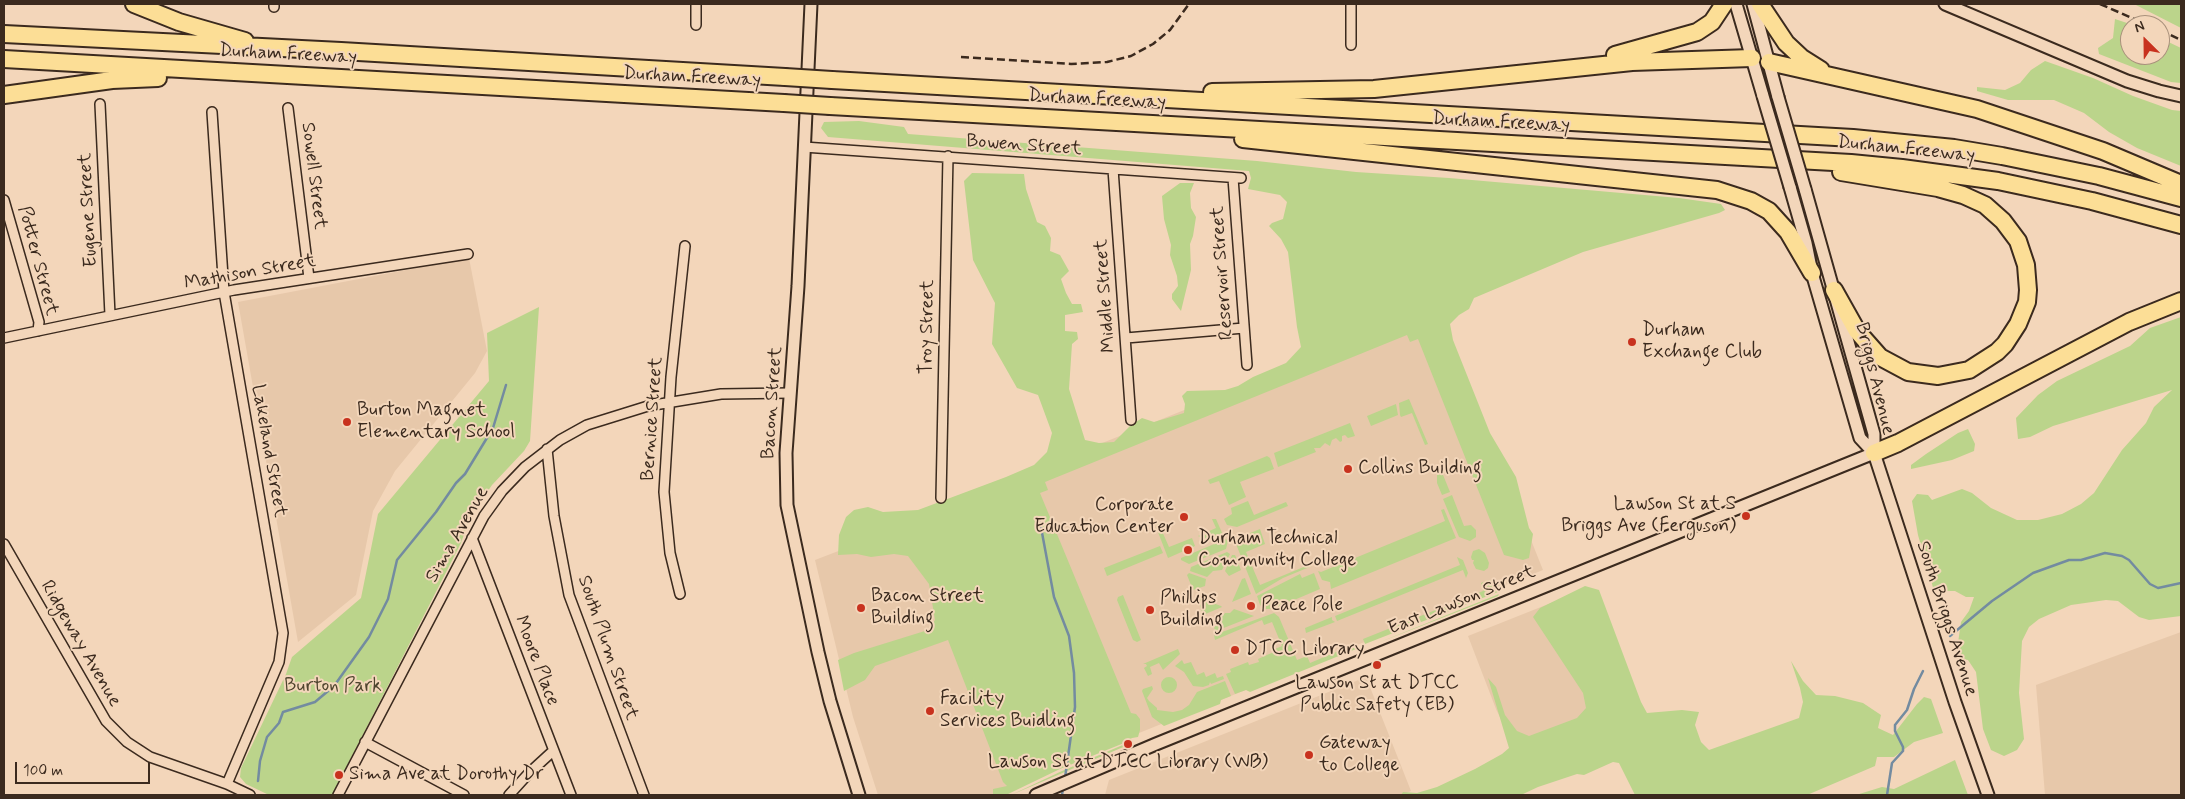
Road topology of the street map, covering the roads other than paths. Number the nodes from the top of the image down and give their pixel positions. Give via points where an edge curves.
1 (134, 4) edge
2 (696, 4) edge
3 (811, 4) edge
4 (1351, 4) edge
5 (1724, 4) edge
6 (1736, 4) edge
7 (1753, 4) edge
8 (1760, 4) edge
9 (1944, 4) edge
10 (696, 25) dead end
11 (4, 34) edge
12 (1351, 45) dead end
13 (269, 48) junction
14 (1752, 58) junction
15 (4, 60) edge
16 (1769, 62) junction
17 (224, 72) junction
18 (1509, 76) junction
19 (1837, 77) junction
20 (4, 94) edge
21 (1105, 95) junction
22 (2181, 96) edge
23 (100, 104) dead end
24 (288, 108) dead end
25 (212, 112) dead end
26 (1077, 119) junction
27 (804, 147) junction
28 (948, 156) junction
29 (1740, 157) junction
30 (1113, 169) junction
31 (1237, 178) joint
32 (2181, 184) edge
33 (2181, 198) edge
34 (4, 200) edge
35 (2181, 224) edge
36 (685, 246) dead end
37 (468, 254) dead end
38 (1812, 273) junction
39 (309, 278) junction
40 (1834, 290) junction
41 (224, 292) junction
42 (2181, 302) edge
43 (110, 315) junction
44 (1244, 328) junction
45 (38, 331) junction
46 (4, 338) edge
47 (1126, 338) junction
48 (1247, 366) dead end
49 (790, 393) junction
50 (669, 401) junction
51 (1131, 420) dead end
52 (547, 449) junction
53 (1874, 453) junction
54 (941, 498) dead end
55 (472, 538) junction
56 (4, 544) edge
57 (680, 594) dead end
58 (366, 742) junction
59 (554, 751) junction
60 (227, 784) junction
61 (250, 795) edge
62 (338, 795) edge
63 (464, 795) edge
64 (509, 795) edge
65 (571, 795) edge
66 (644, 795) edge
67 (859, 795) edge
68 (1036, 795) edge
69 (1988, 795) edge

1 - 13 highway via 179,22
2 - 10 street
3 - 27 street, Bacon Street
4 - 12 street
5 - 18 highway via 1712,22 1689,36 1608,57
6 - 14 street, Briggs Avenue
7 - 16 street, Briggs Avenue
8 - 19 highway via 1776,31 1794,50 1811,64
9 - 22 street via 2127,81
11 - 13 highway, Durham Freeway
13 - 21 highway, Durham Freeway, bridge
14 - 16 street
14 - 18 highway via 1641,62
14 - 38 street, Briggs Avenue, bridge
15 - 17 highway, Durham Freeway
16 - 19 highway
16 - 40 street, Briggs Avenue, bridge
17 - 20 highway via 191,77 112,80
17 - 26 highway, Durham Freeway, bridge
18 - 21 highway via 1344,90
19 - 32 highway via 2016,121 2104,151
21 - 33 highway, Durham Freeway via 1896,142 1954,148 2051,165
23 - 43 street, Eugene Street
24 - 39 street, Sowell Street
25 - 41 street, Lakeland Street
26 - 29 highway, Durham Freeway
26 - 38 highway via 1717,190 1751,201 1769,212 1788,232
27 - 28 street, Bowen Street
27 - 49 street, Bacon Street
28 - 30 street, Bowen Street
28 - 54 street, Troy Street
29 - 35 highway, Durham Freeway via 1902,168 1998,181
29 - 40 highway via 1938,188 1974,199 1995,212 2011,230 2023,252 2028,277 2027,302 2006,344 1979,365 1959,374 1938,376 1908,372 1880,357 1857,331
30 - 31 street, Bowen Street
30 - 47 street, Middle Street
31 - 44 street, Reservoir Street
34 - 45 street, Potter Street via 39,322
36 - 50 street, Bernice Street
37 - 39 street, Mathison Street
38 - 53 street, Briggs Avenue via 1860,438
39 - 41 street, Mathison Street
40 - 53 street, Briggs Avenue via 1874,434
41 - 43 street, Mathison Street
41 - 60 street, Lakeland Street via 283,641 279,662
42 - 53 highway via 2113,330
43 - 45 street, Mathison Street
44 - 47 street
44 - 48 street, Reservoir Street
45 - 46 street
47 - 51 street, Middle Street
49 - 50 street, Sima Avenue via 721,394
49 - 67 street, Bacon Street via 786,453 788,515 830,701
50 - 52 street, Sima Avenue via 587,425
50 - 57 street, Bernice Street via 665,511 670,553
52 - 55 street, Sima Avenue via 502,490
52 - 66 street, South Plum Street via 554,516 569,595
53 - 68 street, East Lawson Street
53 - 69 street, South Briggs Avenue
55 - 58 street, Sima Avenue
55 - 59 street, Moore Place
56 - 60 street, Ridgeway Avenue via 106,721 127,742 150,758
58 - 62 street, Sima Avenue
58 - 63 street
59 - 64 street
59 - 65 street, Moore Place
60 - 61 street, Ridgeway Avenue

